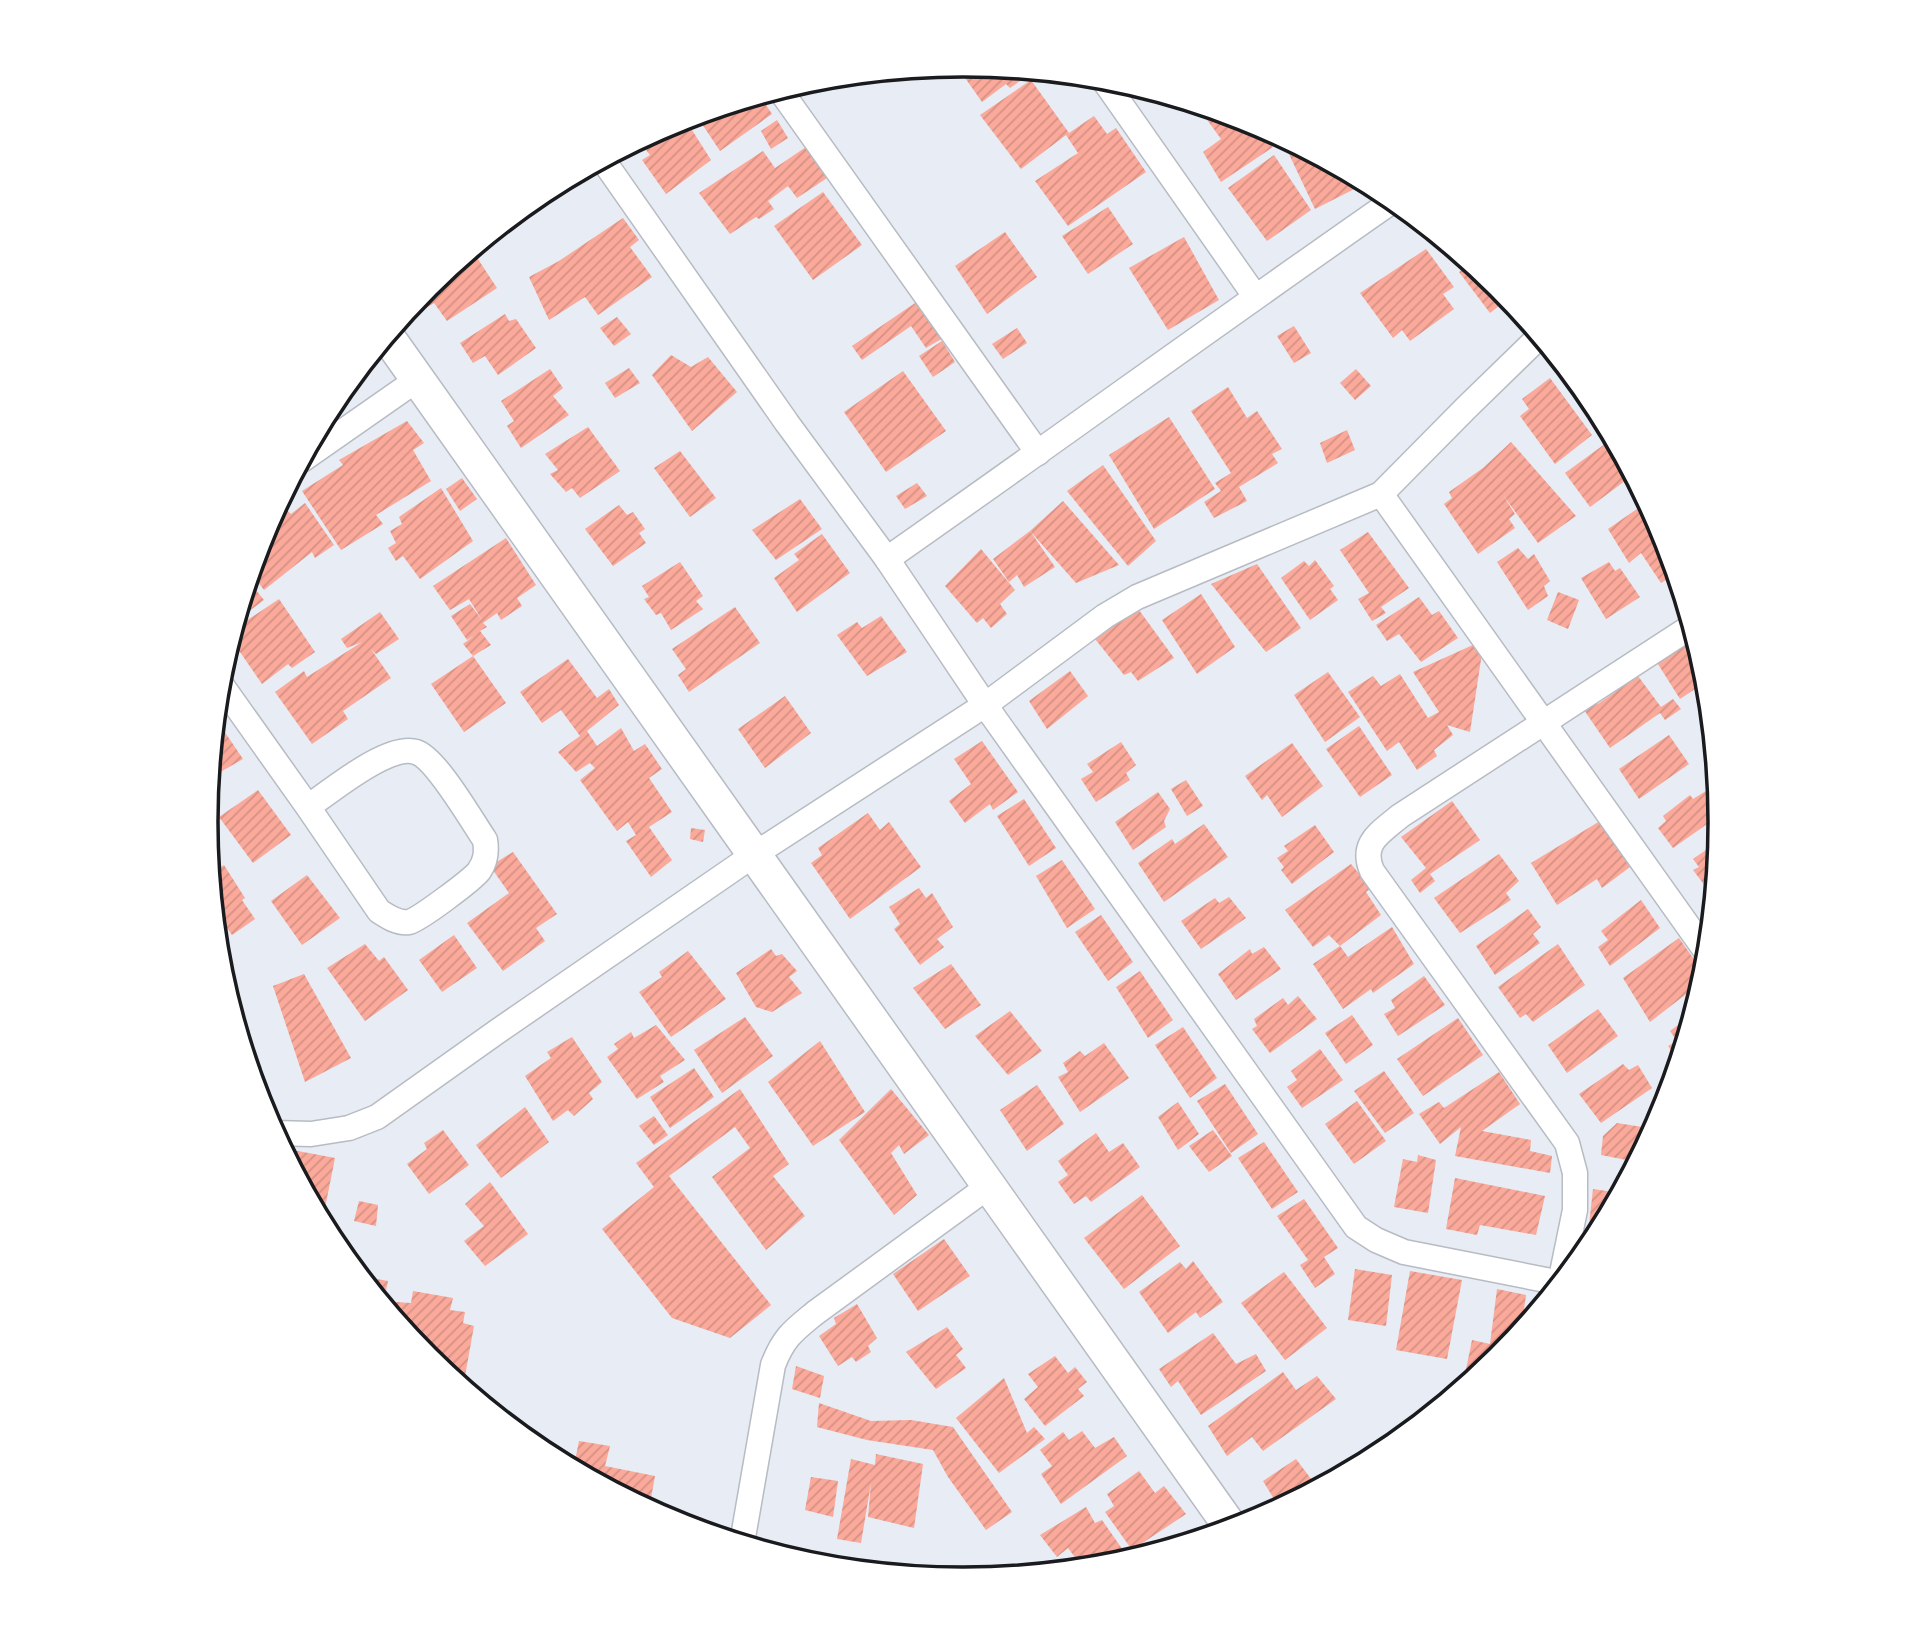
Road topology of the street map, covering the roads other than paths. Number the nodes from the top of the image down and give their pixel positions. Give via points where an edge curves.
1 (1113, 92) edge
2 (786, 98) edge
3 (608, 168) edge
4 (1384, 207) edge
5 (1255, 296) junction
6 (1533, 342) edge
7 (393, 344) edge
8 (418, 379) junction
9 (319, 448) edge
10 (1038, 453) junction
11 (1381, 494) junction
12 (887, 559) junction
13 (1684, 631) edge
14 (229, 696) edge
15 (985, 705) junction
16 (1544, 723) junction
17 (308, 807) junction
18 (755, 854) junction
19 (1699, 942) edge
20 (287, 1133) edge
21 (989, 1186) junction
22 (1565, 1262) edge
23 (1551, 1281) edge
24 (1225, 1520) edge
25 (744, 1534) edge

1 - 5 street
2 - 10 street
3 - 12 street
4 - 5 street
5 - 10 street
6 - 11 street
7 - 8 street
8 - 9 street
8 - 18 street
10 - 12 street
11 - 15 street via 1137,597 1105,615
11 - 16 street
12 - 15 street
13 - 16 street
14 - 17 street
15 - 18 street
15 - 23 street via 1356,1227 1404,1252
16 - 19 street
16 - 22 street via 1400,816 1369,846 1366,858 1567,1143 1575,1173 1575,1210
17 - 17 street via 379,911 393,919 407,922 425,914 478,872 487,854 485,840 433,763 416,751 376,760
18 - 20 street via 377,1117 349,1128
18 - 21 street
21 - 24 street
21 - 25 street via 815,1313 782,1344 773,1365

